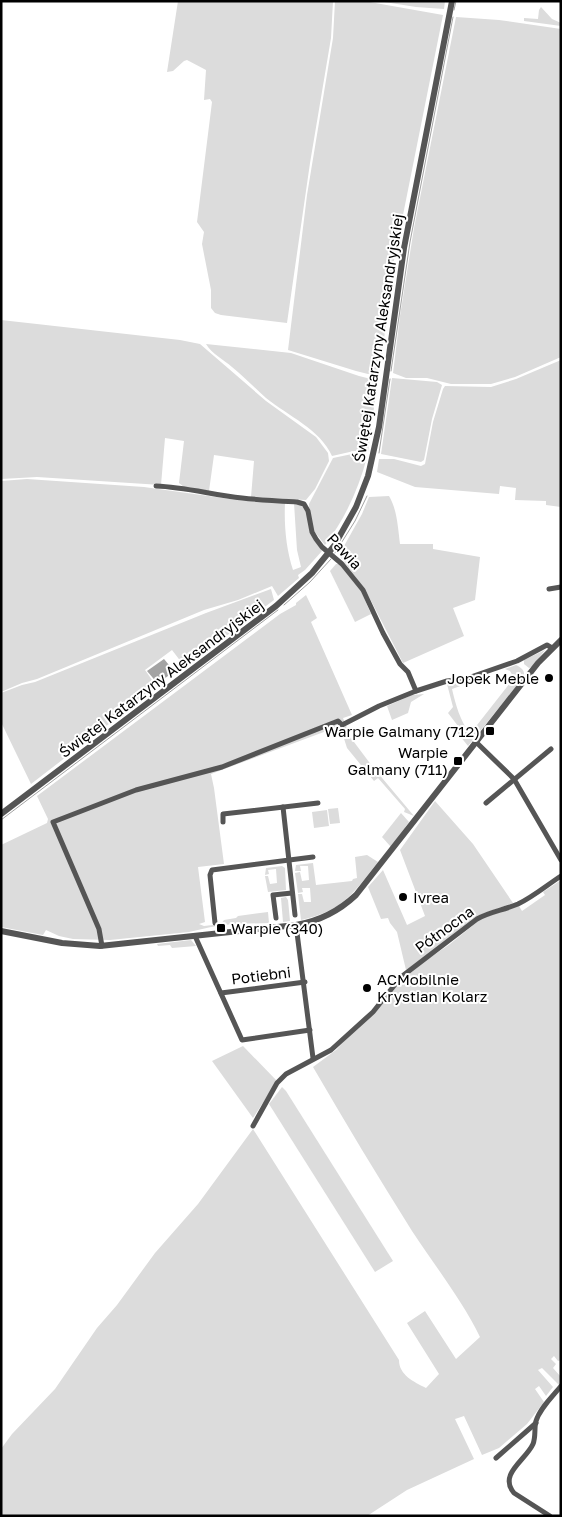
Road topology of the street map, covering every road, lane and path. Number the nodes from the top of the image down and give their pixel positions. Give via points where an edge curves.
1 (452, 1) edge
2 (156, 486) dead end
3 (329, 553) junction
4 (561, 587) edge
5 (549, 589) dead end
6 (561, 640) edge
7 (552, 648) junction
8 (416, 691) junction
9 (476, 742) junction
10 (551, 749) dead end
11 (514, 779) junction
12 (318, 803) dead end
13 (486, 803) dead end
14 (283, 807) junction
15 (1, 814) edge
16 (223, 822) dead end
17 (313, 857) dead end
18 (289, 860) junction
19 (561, 860) edge
20 (561, 876) edge
21 (292, 893) junction
22 (295, 915) dead end
23 (276, 918) dead end
24 (215, 923) dead end
25 (296, 925) junction
26 (1, 933) edge
27 (195, 936) junction
28 (102, 946) junction
29 (305, 982) junction
30 (221, 993) junction
31 (310, 1030) junction
32 (313, 1058) junction
33 (253, 1126) dead end
34 (561, 1386) edge
35 (536, 1422) junction
36 (496, 1458) dead end
37 (550, 1516) edge

1 - 3 street, Świętej Katarzyny Aleksandryjskiej via 404,248 373,456 356,508
2 - 3 street, Pawia via 243,499 301,502 307,507 312,532
3 - 8 street, Pawia via 363,590
3 - 15 street, Świętej Katarzyny Aleksandryjskiej via 276,606
4 - 5 street
6 - 7 street
7 - 8 street via 547,645 517,661
7 - 9 street
8 - 28 street via 222,766 136,790 53,822 99,929
9 - 11 street
9 - 25 street via 356,895 330,914
10 - 11 street
11 - 13 street
11 - 19 street
12 - 14 street
14 - 16 street via 222,814
14 - 18 street
17 - 18 street
18 - 21 street
18 - 24 street via 212,870
20 - 32 street, Północna via 520,903 477,919 401,977 373,1012 335,1046
21 - 22 street
21 - 23 street via 273,895
25 - 27 street
25 - 29 street
26 - 28 street
27 - 28 street
27 - 30 street
29 - 30 street, Potiebni
29 - 31 street
30 - 31 street via 242,1040
31 - 32 street
32 - 33 street, Północna via 291,1070 277,1083
34 - 35 street
35 - 36 street
35 - 37 street via 532,1446 512,1470 509,1483 514,1493

